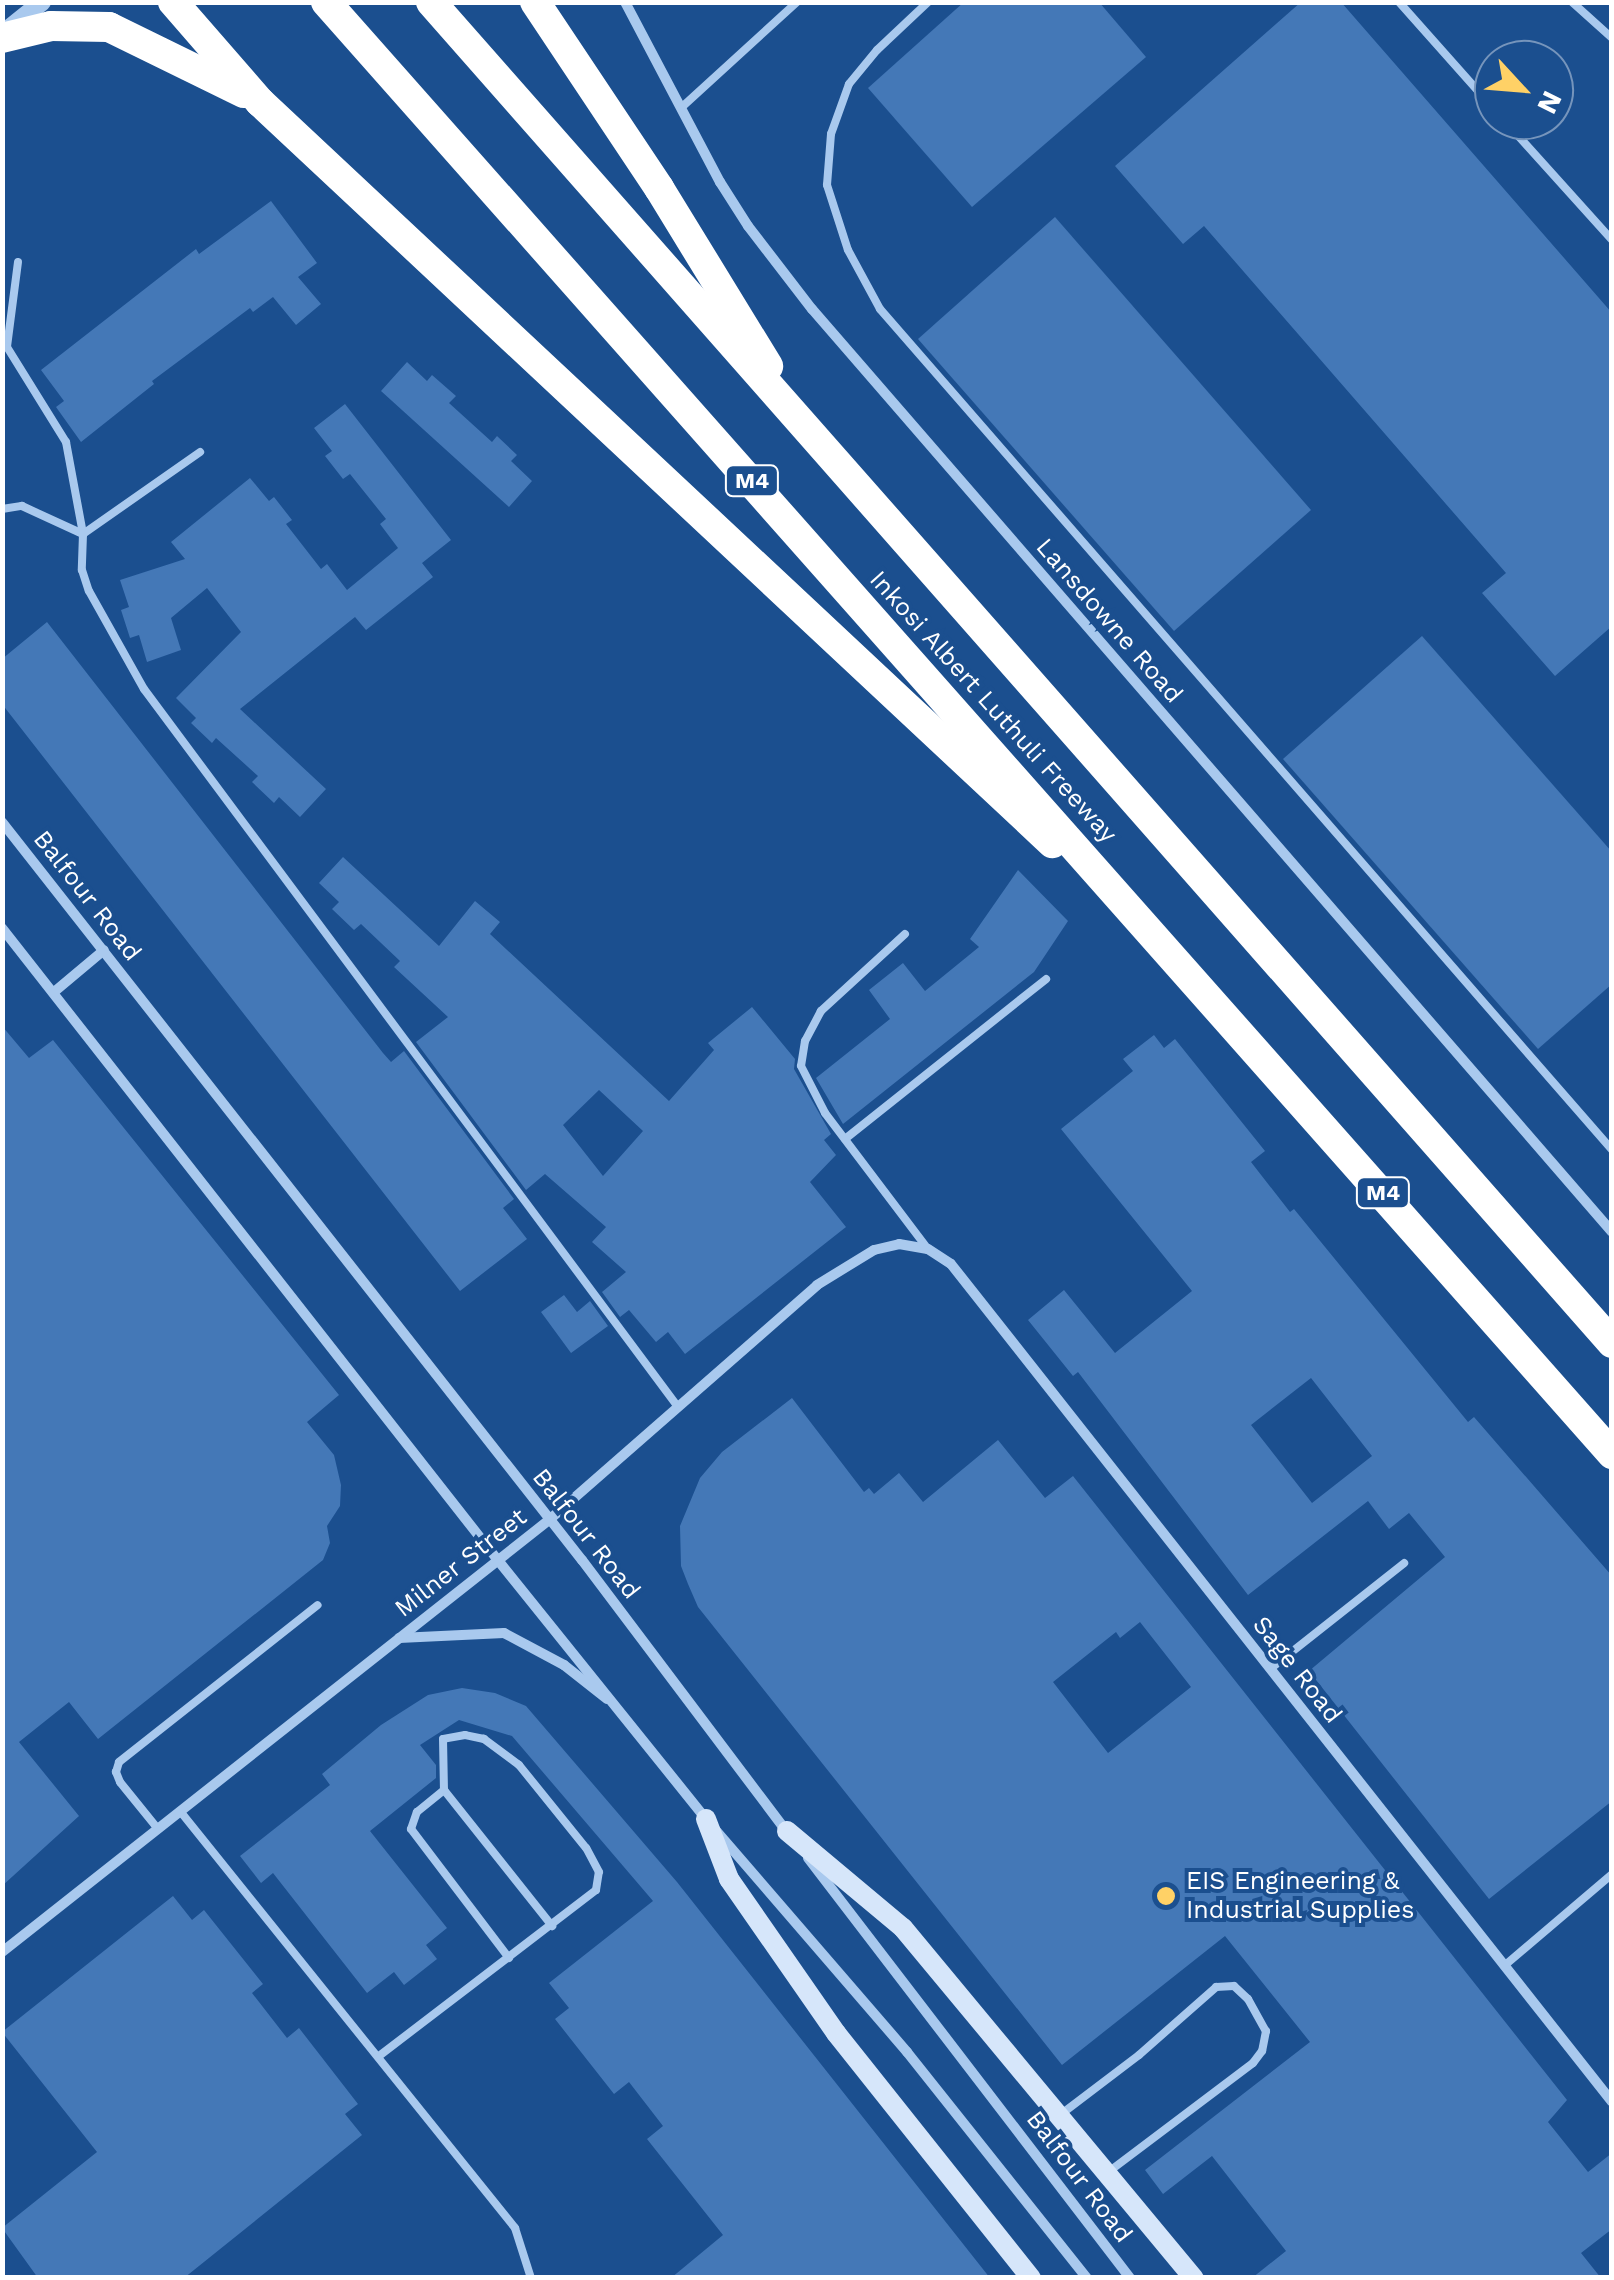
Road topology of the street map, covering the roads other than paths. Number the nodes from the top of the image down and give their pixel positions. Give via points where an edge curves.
1 (42, 2) edge
2 (173, 2) edge
3 (326, 2) edge
4 (432, 2) edge
5 (535, 2) edge
6 (625, 2) edge
7 (797, 2) edge
8 (928, 2) edge
9 (1399, 2) edge
10 (1572, 2) edge
11 (2, 36) edge
12 (1612, 38) edge
13 (1474, 86) edge
14 (260, 102) junction
15 (682, 108) junction
16 (1522, 140) edge
17 (1612, 240) edge
18 (18, 262) dead end
19 (812, 438) junction
20 (200, 452) dead end
21 (2, 509) edge
22 (83, 534) junction
23 (2, 822) edge
24 (2, 928) edge
25 (904, 934) dead end
26 (104, 950) junction
27 (1178, 959) junction
28 (1046, 979) dead end
29 (54, 992) junction
30 (845, 1139) junction
31 (1612, 1150) edge
32 (1612, 1232) edge
33 (928, 1249) junction
34 (1612, 1343) edge
35 (678, 1407) junction
36 (1612, 1454) edge
37 (549, 1520) junction
38 (497, 1559) junction
39 (1404, 1563) dead end
40 (318, 1605) dead end
41 (398, 1638) junction
42 (1270, 1669) junction
43 (623, 1712) junction
44 (444, 1790) junction
45 (180, 1811) junction
46 (706, 1819) junction
47 (158, 1829) junction
48 (787, 1832) junction
49 (1612, 1874) edge
50 (552, 1926) junction
51 (2, 1952) edge
52 (509, 1958) junction
53 (1504, 1966) junction
54 (379, 2056) junction
55 (1612, 2102) edge
56 (1060, 2116) junction
57 (1108, 2173) junction
58 (531, 2278) edge
59 (1032, 2278) edge
60 (1087, 2278) edge
61 (1130, 2278) edge
62 (1194, 2278) edge

1 - 11 street
2 - 14 highway
3 - 27 highway, Inkosi Albert Luthuli Freeway / M4
4 - 19 highway, Inkosi Albert Luthuli Freeway
5 - 19 highway via 660,188
6 - 15 street, Lansdowne Road
7 - 15 lane
8 - 31 lane via 849,84 830,134 827,186 848,250 880,309
9 - 13 lane
10 - 12 lane
11 - 14 highway via 50,26 109,28
14 - 27 highway
15 - 32 street, Lansdowne Road via 748,226 812,309
16 - 17 lane
18 - 22 lane via 8,347 66,442
19 - 34 highway, Inkosi Albert Luthuli Freeway
20 - 22 lane
21 - 22 lane via 22,506
22 - 35 lane via 89,591 144,688
23 - 26 street, Balfour Road
24 - 29 street
25 - 30 lane via 821,1011 805,1041 801,1066
26 - 29 street
26 - 37 street, Balfour Road
27 - 36 highway, Inkosi Albert Luthuli Freeway / M4
28 - 30 lane
29 - 38 street
30 - 33 lane
33 - 35 street, Milner Street via 899,1244 874,1250 817,1284
33 - 42 street, Sage Road via 951,1264
35 - 37 street, Milner Street
37 - 38 street, Milner Street
37 - 48 street, Balfour Road
38 - 41 street, Milner Street
38 - 43 street
39 - 42 lane
40 - 47 lane via 119,1762 120,1782
41 - 43 street via 504,1634 564,1666
41 - 45 street, Milner Street
42 - 53 street, Sage Road
43 - 46 street
44 - 50 lane
44 - 50 lane via 443,1740 484,1739 518,1764 586,1848 600,1872 596,1890
44 - 52 lane via 417,1812 411,1828
45 - 47 street, Milner Street
45 - 54 lane
46 - 59 main road via 729,1879 826,2019
46 - 60 street via 907,2052
47 - 51 street, Milner Street
48 - 56 main road via 903,1928
48 - 61 street, Balfour Road
49 - 53 lane
50 - 52 lane
52 - 54 lane
53 - 55 street, Sage Road
54 - 58 lane via 516,2228
56 - 57 main road
56 - 57 lane via 1216,1987 1234,1986 1248,2000 1266,2032 1253,2064
57 - 62 main road

